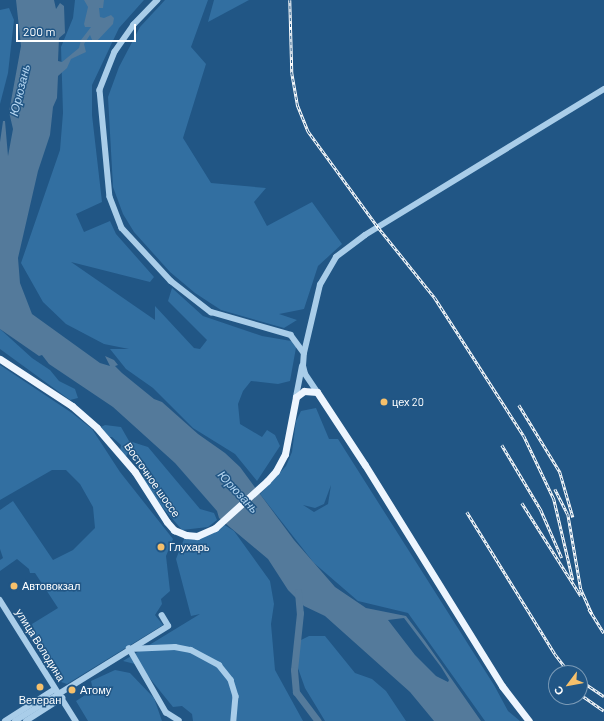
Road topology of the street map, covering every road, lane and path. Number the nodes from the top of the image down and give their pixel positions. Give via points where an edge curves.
1 (158, 0) edge
2 (604, 89) edge
3 (304, 353) junction
4 (0, 358) edge
5 (302, 366) junction
6 (317, 392) junction
7 (296, 397) junction
8 (0, 600) edge
9 (162, 616) dead end
10 (129, 648) junction
11 (58, 694) junction
12 (5, 721) edge
13 (15, 721) edge
14 (26, 721) edge
15 (76, 721) edge
16 (179, 721) edge
17 (234, 721) edge
18 (529, 721) edge

1 - 3 street via 134,25 115,52 100,90 110,197 122,228 170,281 211,312 291,335
2 - 3 street, Восточное шоссе via 348,246 323,277
3 - 5 street, Восточное шоссе
4 - 7 main road, Восточное шоссе via 72,406 97,428 135,472 166,522 174,530 197,536 215,528 276,471 285,454
5 - 6 street
5 - 7 street, Восточное шоссе
6 - 7 main road via 304,391
6 - 18 main road via 502,686
8 - 11 street, улица Володина
9 - 10 street via 168,626
10 - 11 street
10 - 16 street via 166,713
10 - 17 street via 175,647 191,650 219,665 233,686 237,710
11 - 12 street
11 - 13 street
11 - 14 street
11 - 15 street, улица Володина

